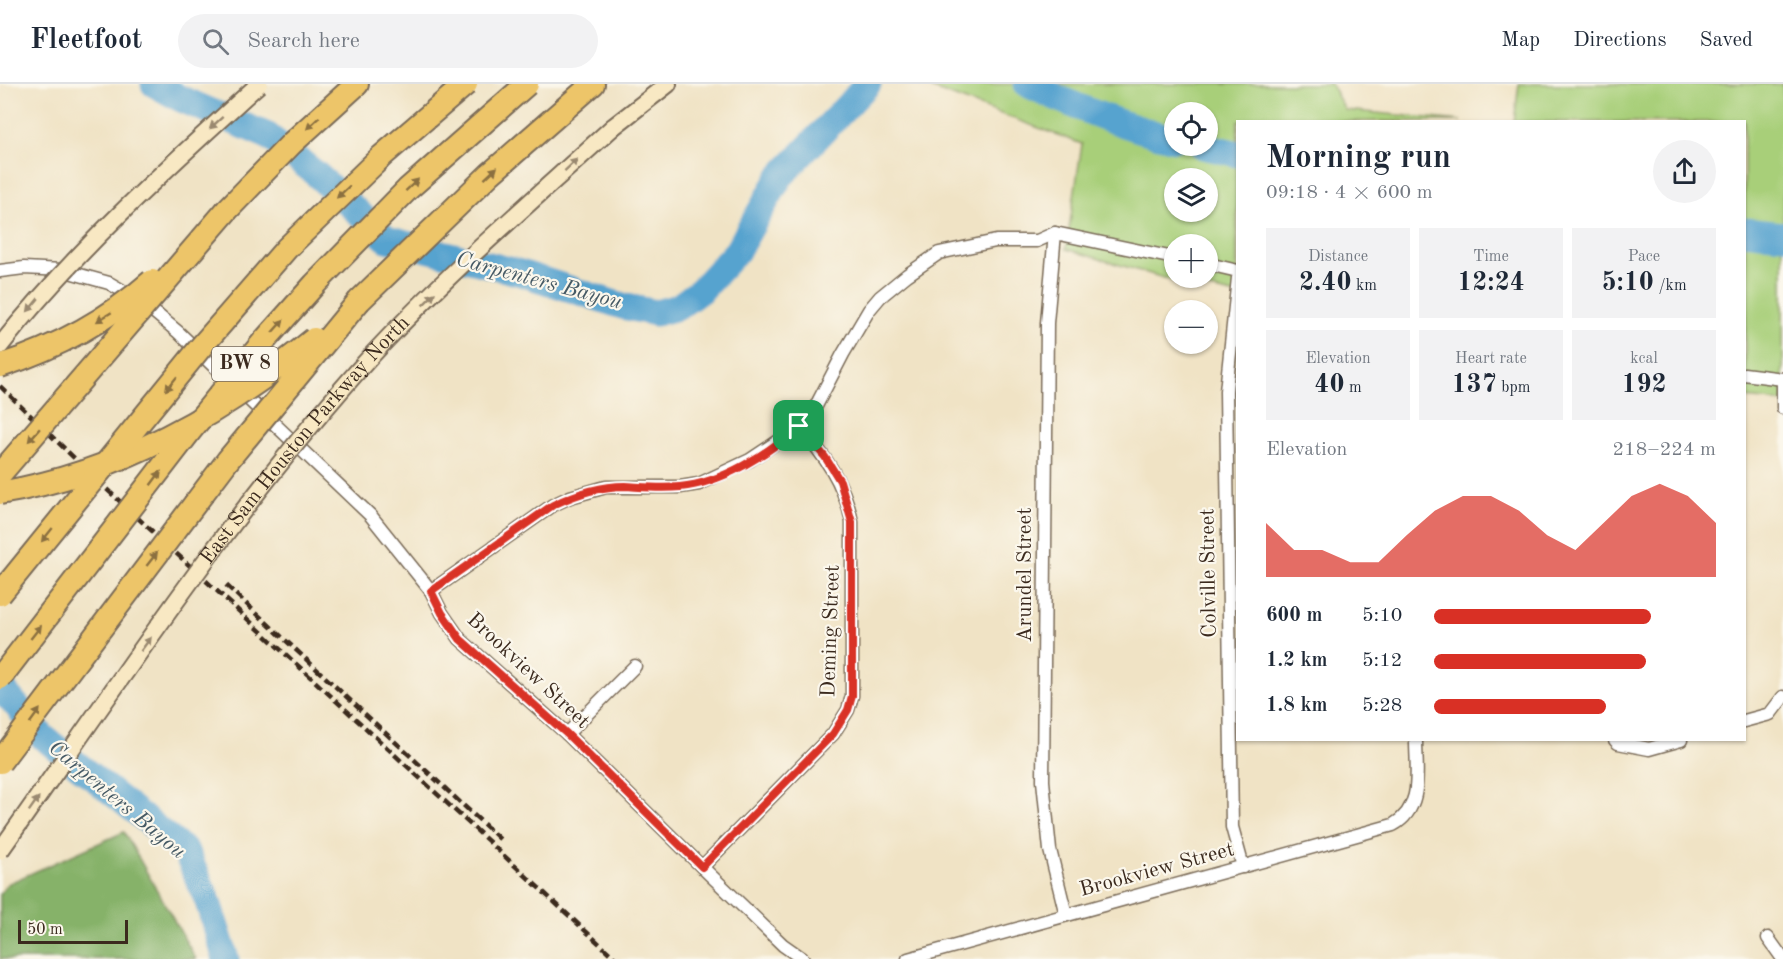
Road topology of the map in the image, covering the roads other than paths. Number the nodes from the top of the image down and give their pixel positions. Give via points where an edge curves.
1 (259, 84) edge
2 (357, 84) edge
3 (466, 84) edge
4 (527, 84) edge
5 (593, 84) edge
6 (668, 84) edge
7 (227, 210) junction
8 (1055, 233) junction
9 (1164, 256) edge
10 (1218, 266) edge
11 (0, 271) edge
12 (1236, 271) edge
13 (1236, 297) edge
14 (359, 301) junction
15 (0, 346) edge
16 (0, 366) edge
17 (1746, 374) edge
18 (1783, 379) edge
19 (1783, 408) edge
20 (799, 426) junction
21 (0, 474) edge
22 (0, 493) edge
23 (431, 591) junction
24 (0, 594) edge
25 (635, 666) dead end
26 (0, 678) edge
27 (1783, 698) edge
28 (1746, 720) edge
29 (567, 734) junction
30 (1416, 741) edge
31 (1617, 741) edge
32 (1677, 741) edge
33 (0, 762) edge
34 (0, 851) edge
35 (702, 867) junction
36 (1243, 867) junction
37 (1066, 915) junction
38 (1768, 938) dead end
39 (802, 959) edge
40 (908, 959) edge
41 (1783, 959) edge

1 -> 15 main road, bridge via 55,280
2 -> 7 highway
3 -> 24 highway, BW 8, bridge via 382,156 287,248 200,348
26 -> 4 highway, BW 8, bridge via 264,340 408,189
14 -> 5 highway via 482,181
34 -> 6 main road, East Sam Houston Parkway North, bridge via 125,672 244,512 373,354 613,126
7 -> 16 highway, bridge via 124,304 70,337
7 -> 21 highway, bridge
8 - 9 street
8 - 20 street via 1037,241 996,241 939,253 893,286 859,325 816,406
8 - 37 street, Arundel Street via 1047,323 1043,781 1050,850
10 - 12 street
11 - 23 street, Brookview Street via 33,269 82,274 109,283 142,302 370,516
13 - 36 street, Colville Street via 1226,391 1232,827
14 - 22 highway, bridge via 256,384 178,433 115,462
33 -> 14 highway, bridge via 228,460
17 - 18 street
18 - 19 street
20 - 23 street via 750,460 699,484 606,487 570,497
20 - 35 street, Deming Street via 840,481 852,522 852,696 833,734
23 - 29 street, Brookview Street via 460,639
25 - 29 street
27 - 28 street via 1770,714
29 - 35 street, Brookview Street
30 - 36 street, Brookview Street via 1416,786 1411,811 1393,825
31 - 32 street via 1649,749
35 - 39 street, Brookview Street
36 - 37 street, Brookview Street
37 - 40 street, Brookview Street
38 - 41 street

